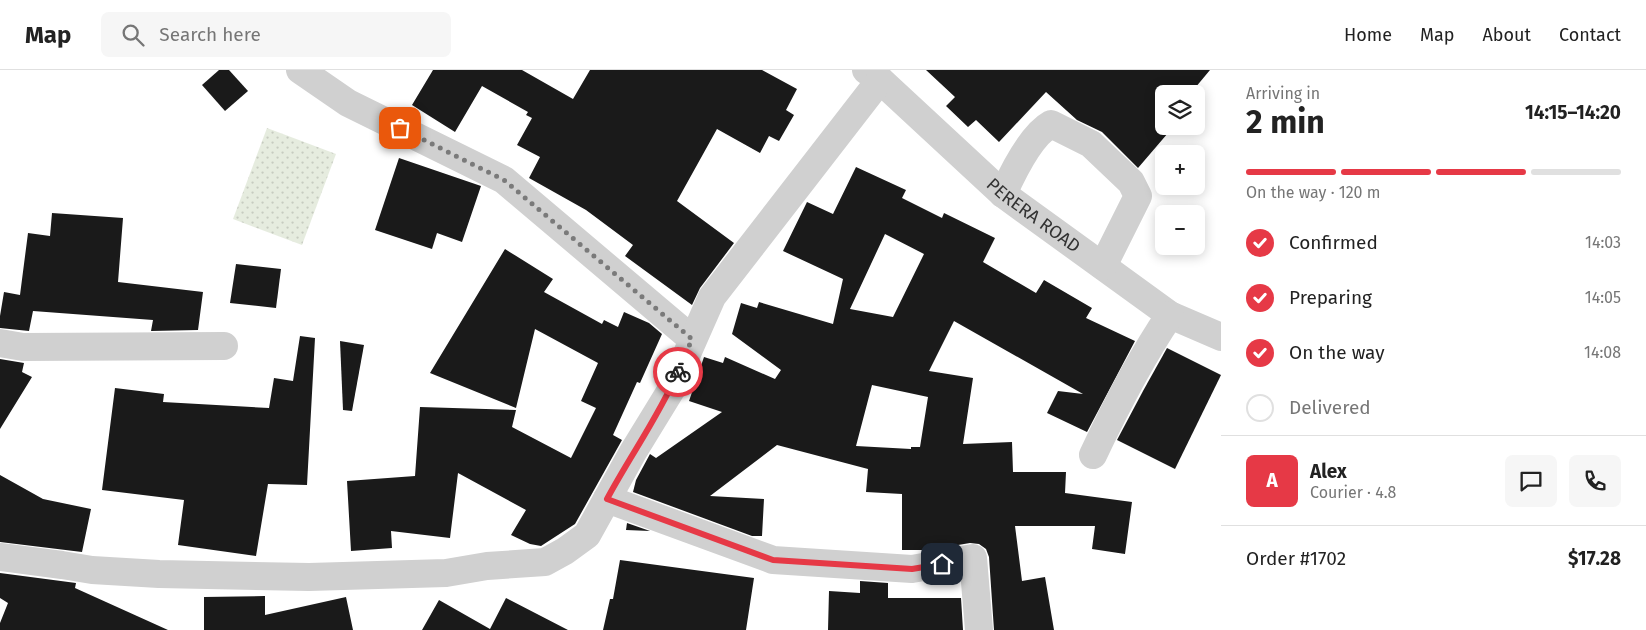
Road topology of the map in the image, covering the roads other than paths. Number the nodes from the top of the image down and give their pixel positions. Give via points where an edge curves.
1 (300, 70) edge
2 (873, 75) edge
3 (1003, 194) junction
4 (1103, 266) junction
5 (1170, 315) junction
6 (1221, 337) edge
7 (692, 339) junction
8 (0, 343) edge
9 (224, 346) dead end
10 (1093, 455) dead end
11 (607, 499) junction
12 (0, 557) edge
13 (979, 630) edge

1 - 7 street via 348,103 504,180
2 - 3 street, PERERA ROAD
2 - 7 street via 726,276
3 - 4 street, PERERA ROAD
3 - 4 street via 1015,169 1042,129 1051,124 1091,144 1131,182 1138,196
4 - 5 street, PERERA ROAD
5 - 6 street, PERERA ROAD
5 - 10 street via 1148,347
7 - 11 street via 670,390
8 - 9 street via 23,347
11 - 12 street via 587,536 545,562 446,573 309,577 159,574 92,570
11 - 13 street via 773,560 912,569 973,558

